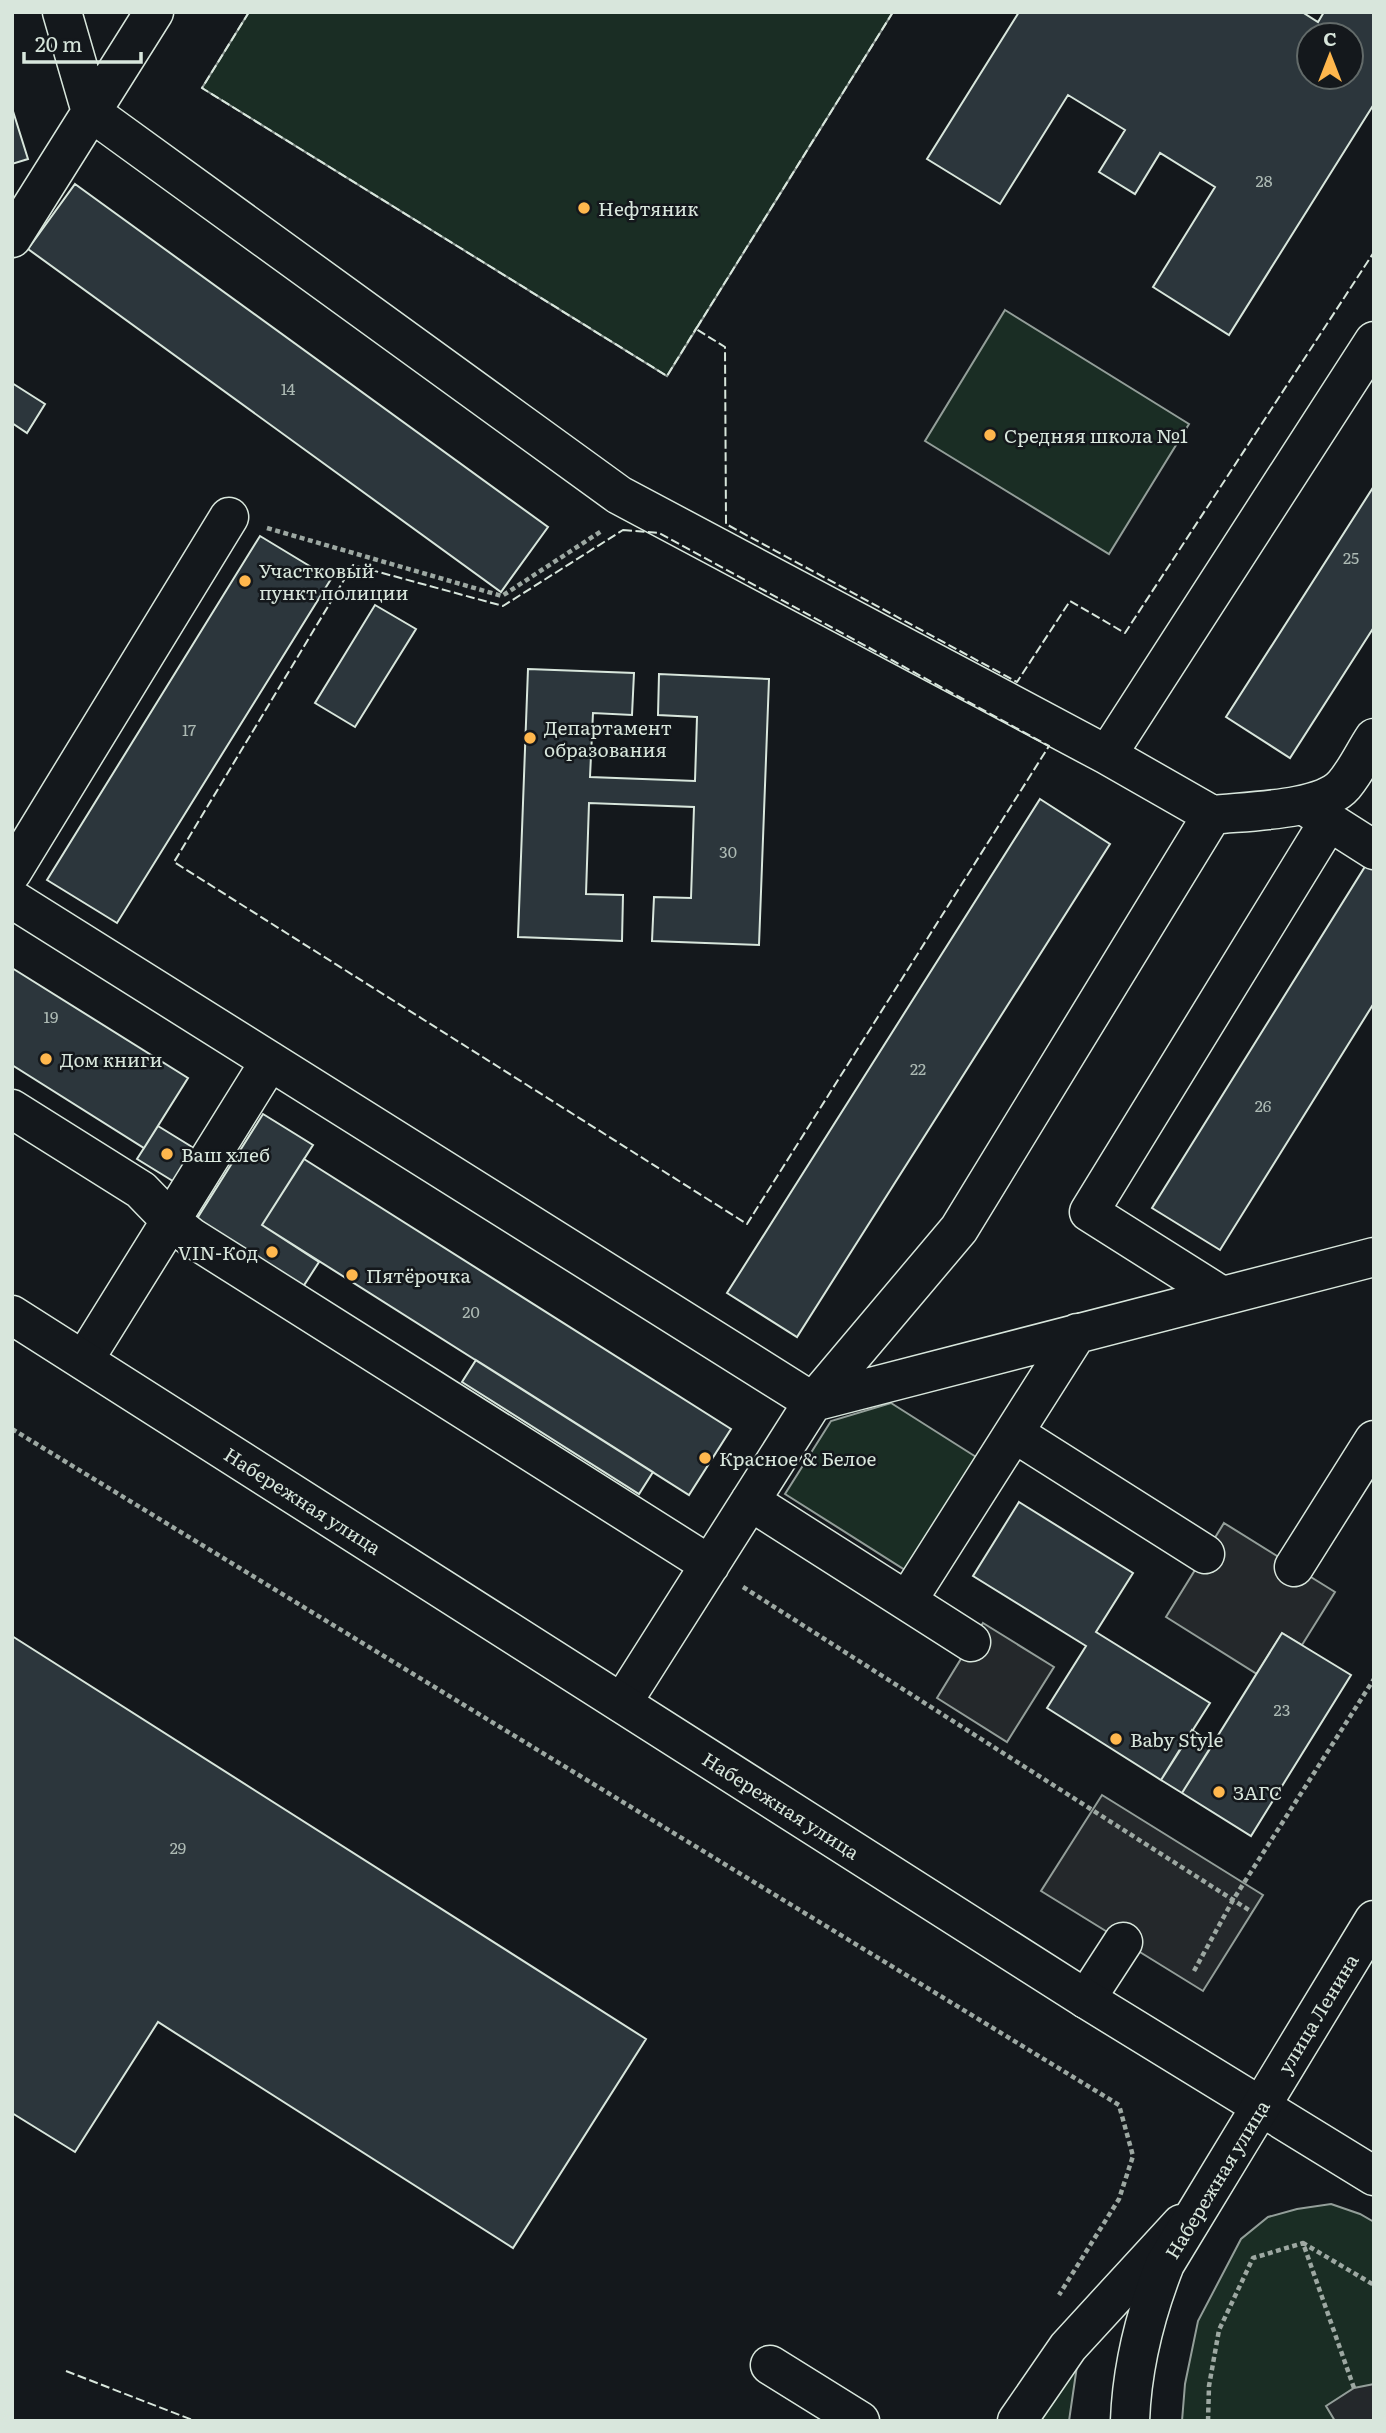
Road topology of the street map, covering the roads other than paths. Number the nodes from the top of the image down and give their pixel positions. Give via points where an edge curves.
1 (62, 12) edge
2 (154, 12) edge
3 (90, 113) junction
4 (12, 238) edge
5 (1374, 341) edge
6 (229, 517) road end
7 (1374, 738) edge
8 (1107, 755) junction
9 (1316, 813) junction
10 (1212, 815) junction
11 (1374, 850) edge
12 (12, 872) edge
13 (12, 899) edge
14 (270, 1061) junction
15 (12, 1110) edge
16 (171, 1221) junction
17 (1374, 1257) edge
18 (1222, 1296) junction
19 (12, 1315) edge
20 (1077, 1333) junction
21 (84, 1360) junction
22 (813, 1402) junction
23 (1014, 1433) junction
24 (1374, 1440) edge
25 (750, 1501) junction
26 (1205, 1554) dead end
27 (710, 1565) junction
28 (1294, 1567) dead end
29 (907, 1601) junction
30 (971, 1642) dead end
31 (622, 1703) junction
32 (1374, 1920) edge
33 (1123, 1942) dead end
34 (1086, 1999) junction
35 (1261, 2106) junction
36 (1374, 2176) edge
37 (1204, 2200) junction
38 (770, 2365) dead end
39 (860, 2421) edge
40 (1017, 2421) edge
41 (1130, 2421) edge

1 - 3 main road
2 - 3 main road
3 - 4 main road
3 - 8 main road via 619,495
5 - 8 main road
6 - 12 main road
7 - 9 main road via 1343,786
8 - 10 main road
9 - 10 main road
9 - 11 main road
9 - 18 main road via 1089,1212
10 - 22 main road via 959,1229
13 - 14 main road
14 - 16 main road
14 - 22 main road
15 - 16 main road via 141,1190
16 - 21 main road
16 - 27 main road
17 - 18 main road
18 - 20 main road
19 - 21 main road, Набережная улица
20 - 22 main road
20 - 23 main road
21 - 31 main road, Набережная улица
22 - 25 main road
23 - 26 main road
23 - 29 main road
24 - 28 main road
25 - 27 main road
25 - 29 main road
27 - 31 main road
29 - 30 main road
31 - 34 main road, Набережная улица
32 - 35 main road, улица Ленина
33 - 34 main road
34 - 35 main road, Набережная улица
35 - 36 main road
35 - 37 main road, Набережная улица
37 - 40 main road via 1068,2347
37 - 41 main road, Набережная улица via 1165,2264 1148,2308 1136,2354
38 - 39 main road

